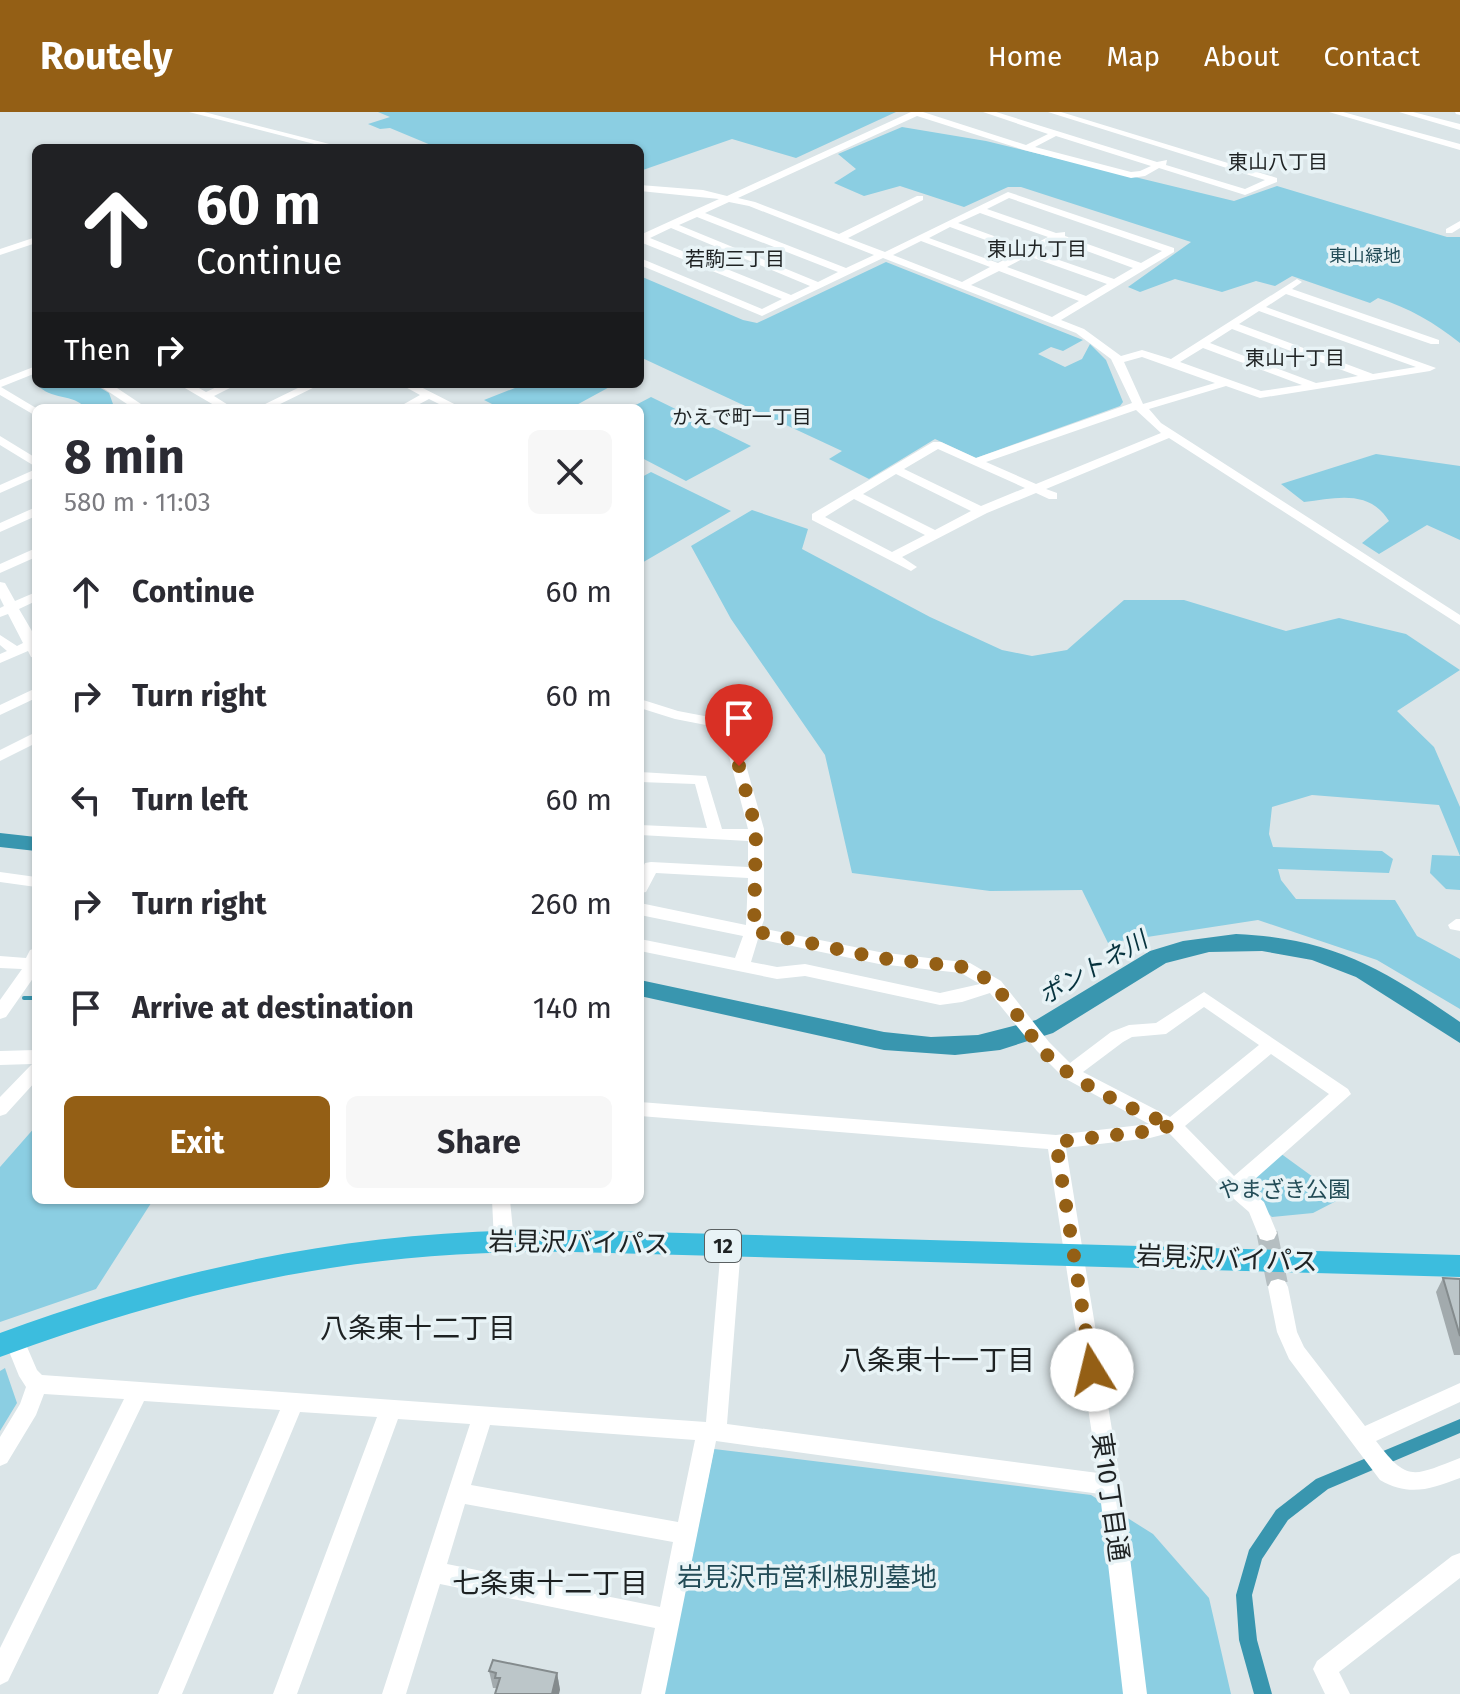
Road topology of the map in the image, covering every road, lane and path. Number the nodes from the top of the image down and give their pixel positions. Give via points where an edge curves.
1 (193, 112) edge
2 (917, 112) edge
3 (987, 112) edge
4 (1052, 112) edge
5 (1099, 112) edge
6 (1333, 112) edge
7 (1409, 113) edge
8 (967, 118) dead end
9 (1081, 121) junction
10 (954, 125) junction
11 (1387, 127) junction
12 (1460, 127) edge
13 (1056, 133) junction
14 (315, 142) junction
15 (309, 144) edge
16 (324, 144) edge
17 (1460, 147) edge
18 (1027, 148) junction
19 (1183, 152) junction
20 (1158, 165) junction
21 (644, 188) edge
22 (668, 189) junction
23 (731, 198) junction
24 (920, 198) dead end
25 (644, 199) edge
26 (979, 209) junction
27 (699, 214) junction
28 (1098, 215) dead end
29 (1085, 221) junction
30 (799, 222) junction
31 (950, 224) junction
32 (1460, 224) edge
33 (671, 225) junction
34 (787, 228) dead end
35 (1449, 231) dead end
36 (776, 233) dead end
37 (1057, 236) junction
38 (644, 237) edge
39 (840, 238) junction
40 (921, 238) junction
41 (644, 239) edge
42 (764, 239) junction
43 (32, 241) edge
44 (0, 252) edge
45 (736, 252) junction
46 (1028, 252) junction
47 (884, 255) junction
48 (644, 263) edge
49 (707, 265) junction
50 (998, 267) junction
51 (1141, 267) junction
52 (845, 271) junction
53 (679, 278) junction
54 (1297, 282) dead end
55 (1114, 283) junction
56 (665, 284) dead end
57 (818, 285) junction
58 (964, 285) junction
59 (1284, 290) junction
60 (791, 299) junction
61 (1086, 300) junction
62 (1257, 307) junction
63 (1054, 320) junction
64 (1231, 325) junction
65 (1435, 342) dead end
66 (1202, 344) junction
67 (1118, 360) junction
68 (1172, 363) junction
69 (32, 371) edge
70 (1375, 378) junction
71 (1226, 383) junction
72 (0, 387) edge
73 (1317, 387) junction
74 (109, 388) edge
75 (191, 388) edge
76 (223, 388) edge
77 (306, 388) edge
78 (414, 388) edge
79 (429, 395) junction
80 (206, 396) junction
81 (135, 404) edge
82 (220, 404) edge
83 (272, 404) edge
84 (411, 404) edge
85 (448, 404) edge
86 (1140, 407) junction
87 (32, 410) edge
88 (1169, 434) junction
89 (0, 440) edge
90 (32, 460) edge
91 (975, 462) junction
92 (895, 469) junction
93 (32, 475) edge
94 (1035, 488) junction
95 (0, 489) edge
96 (854, 494) junction
97 (1053, 496) dead end
98 (981, 511) junction
99 (32, 514) edge
100 (0, 528) edge
101 (935, 535) junction
102 (32, 554) edge
103 (892, 557) junction
104 (911, 567) dead end
105 (0, 569) edge
106 (0, 586) edge
107 (32, 598) edge
108 (6, 610) edge
109 (1460, 621) edge
110 (0, 639) edge
111 (32, 644) edge
112 (32, 647) edge
113 (16, 651) junction
114 (0, 659) edge
115 (32, 694) edge
116 (644, 704) edge
117 (0, 711) edge
118 (32, 739) edge
119 (0, 756) edge
120 (644, 777) edge
121 (644, 830) edge
122 (716, 835) junction
123 (756, 836) junction
124 (756, 873) junction
125 (0, 877) edge
126 (644, 880) edge
127 (32, 881) edge
128 (644, 910) edge
129 (754, 931) junction
130 (644, 946) edge
131 (32, 957) edge
132 (0, 962) edge
133 (32, 962) edge
134 (741, 966) junction
135 (995, 985) junction
136 (2, 1007) edge
137 (1270, 1045) junction
138 (32, 1057) edge
139 (0, 1058) edge
140 (32, 1073) edge
141 (1070, 1073) junction
142 (0, 1109) edge
143 (644, 1109) edge
144 (1173, 1125) junction
145 (1056, 1142) junction
146 (1233, 1187) junction
147 (501, 1204) edge
148 (1267, 1233) tunnel mouth
149 (504, 1241) junction
150 (731, 1246) junction
151 (1072, 1254) junction
152 (1460, 1266) edge
153 (1278, 1287) tunnel mouth
154 (7, 1342) edge
155 (37, 1384) junction
156 (139, 1390) junction
157 (1460, 1392) edge
158 (293, 1403) junction
159 (390, 1411) junction
160 (482, 1418) junction
161 (711, 1432) junction
162 (1365, 1443) junction
163 (0, 1456) edge
164 (1460, 1468) edge
165 (1110, 1485) junction
166 (458, 1493) junction
167 (685, 1534) junction
168 (1460, 1564) edge
169 (433, 1572) junction
170 (668, 1620) junction
171 (0, 1673) edge
172 (170, 1694) edge
173 (285, 1694) edge
174 (394, 1694) edge
175 (653, 1694) edge
176 (1135, 1694) edge
177 (1338, 1694) edge

1 - 14 street
2 - 10 street
2 - 23 street
3 - 13 street
4 - 9 street
5 - 9 street
6 - 11 street
7 - 11 street
7 - 12 street
8 - 10 street
9 - 13 street
9 - 19 street
10 - 18 street
11 - 17 street
13 - 18 street
13 - 20 street
14 - 15 street
14 - 16 street
18 - 20 street via 1131,175
19 - 20 street
19 - 20 street via 1274,180 1245,192
21 - 22 street
22 - 23 street
22 - 25 street
23 - 27 street
23 - 30 street
24 - 39 street
26 - 29 street via 1008,195
26 - 31 street
26 - 37 street
27 - 33 street
27 - 42 street
28 - 29 street
29 - 37 street
29 - 51 street via 1174,248
30 - 34 street
30 - 39 street
31 - 40 street
31 - 46 street
32 - 35 street
33 - 38 street
33 - 45 street
36 - 42 street
37 - 46 street
37 - 51 street
39 - 47 street
40 - 47 street
40 - 50 street
41 - 49 street
42 - 45 street
42 - 52 street
43 - 44 street
45 - 49 street
45 - 57 street
46 - 50 street
46 - 55 street
47 - 52 street
47 - 58 street
48 - 53 street
49 - 53 street
49 - 60 street
50 - 58 street
50 - 61 street
51 - 55 street
52 - 57 street
53 - 56 street
53 - 60 street via 758,316
54 - 59 street
55 - 61 street
57 - 60 street
58 - 63 street
59 - 62 street
59 - 65 street
61 - 63 street
62 - 64 street
62 - 70 street via 1430,368
63 - 67 street via 1088,335
64 - 66 street
64 - 70 street
66 - 68 street
66 - 73 street
67 - 68 street via 1142,353
67 - 86 street
68 - 71 street
69 - 72 street
70 - 73 street
71 - 73 street via 1260,395
71 - 86 street
72 - 87 street
74 - 81 street
75 - 80 street
76 - 80 street
77 - 83 street
78 - 79 street
79 - 84 street
79 - 85 street
80 - 82 street
86 - 88 street
86 - 91 street
88 - 94 street
88 - 109 street
89 - 90 street
91 - 92 street via 937,444
91 - 94 street
92 - 96 street
92 - 98 street
93 - 95 street
94 - 97 street
94 - 98 street
96 - 101 street
96 - 103 street via 816,517
98 - 101 street
99 - 100 street
101 - 103 street
102 - 105 street
103 - 104 street
106 - 108 street
107 - 108 street
108 - 111 street
110 - 113 street
112 - 113 street
113 - 114 street
115 - 117 street
116 - 123 street via 707,719 724,729 733,744
118 - 119 street
120 - 122 street via 701,779
121 - 122 street
122 - 123 street
123 - 124 street
124 - 126 street via 651,867
124 - 129 street
125 - 127 street
128 - 129 street
129 - 134 street
129 - 135 street via 879,958 964,967
130 - 134 street
131 - 132 street
133 - 136 street
134 - 135 street via 777,973 805,970 940,999
135 - 141 street via 1040,1047
137 - 141 street via 1204,998 1160,1029 1117,1037
137 - 144 street
137 - 146 street via 1342,1094
138 - 139 street
140 - 142 street
141 - 144 street
143 - 145 street
144 - 145 street
144 - 146 street
145 - 151 street, 東10丁目通
146 - 148 street via 1257,1207
147 - 149 street
149 - 150 highway, 岩見沢バイパス / 12
149 - 154 highway, 岩見沢バイパス / 12 via 377,1248 256,1268 144,1296
150 - 151 highway, 岩見沢バイパス / 12
150 - 161 street
151 - 152 highway, 岩見沢バイパス / 12
151 - 165 street, 東10丁目通
153 - 162 street via 1296,1353
154 - 155 street
155 - 156 street
155 - 163 street
156 - 158 street
156 - 171 street
157 - 162 street
158 - 159 street
158 - 172 street
159 - 160 street
159 - 173 street
160 - 161 street
160 - 166 street
161 - 165 street
161 - 167 street
162 - 164 street via 1400,1482
165 - 176 street, 東10丁目通
166 - 167 street
166 - 169 street
167 - 170 street
168 - 177 street via 1325,1669
169 - 170 street
169 - 174 street
170 - 175 street

